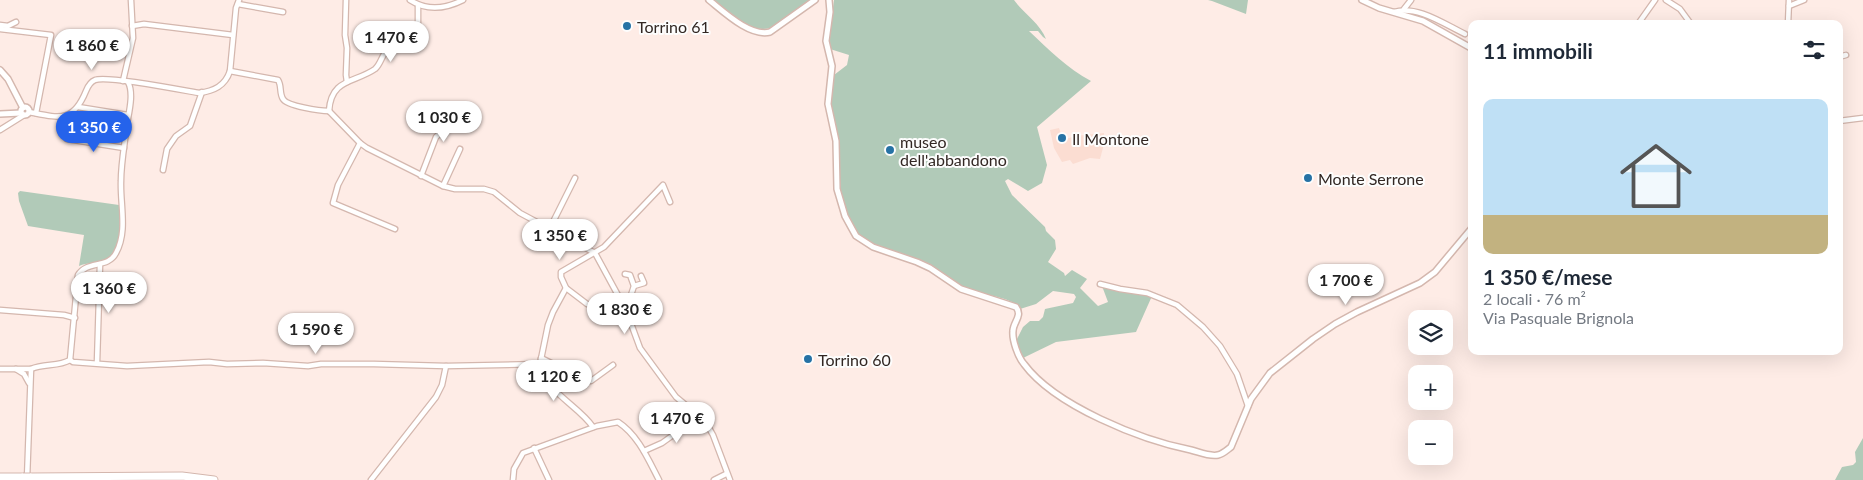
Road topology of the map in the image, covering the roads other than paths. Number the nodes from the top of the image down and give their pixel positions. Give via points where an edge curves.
1 (131, 0) edge
2 (346, 0) edge
3 (410, 0) edge
4 (463, 0) edge
5 (709, 0) edge
6 (815, 0) edge
7 (829, 0) edge
8 (1362, 0) edge
9 (1411, 0) edge
10 (1655, 0) edge
11 (1666, 0) edge
12 (1804, 0) edge
13 (238, 2) edge
14 (1789, 3) edge
15 (418, 6) junction
16 (1404, 9) junction
17 (283, 12) dead end
18 (1394, 12) junction
19 (1641, 20) edge
20 (1688, 20) edge
21 (1788, 20) edge
22 (16, 22) dead end
23 (0, 25) edge
24 (132, 26) junction
25 (0, 29) edge
26 (1465, 34) dead end
27 (233, 35) junction
28 (1468, 46) edge
29 (1846, 56) dead end
30 (1843, 57) edge
31 (0, 70) edge
32 (230, 71) junction
33 (125, 81) junction
34 (347, 82) junction
35 (202, 92) junction
36 (78, 108) junction
37 (329, 111) junction
38 (24, 112) junction
39 (471, 112) dead end
40 (36, 113) junction
41 (0, 114) edge
42 (128, 115) junction
43 (1863, 118) edge
44 (1843, 120) edge
45 (71, 124) dead end
46 (0, 130) edge
47 (126, 131) junction
48 (67, 139) dead end
49 (360, 143) junction
50 (124, 148) junction
51 (460, 149) dead end
52 (163, 170) dead end
53 (421, 176) junction
54 (575, 178) dead end
55 (443, 186) junction
56 (670, 202) dead end
57 (550, 228) junction
58 (395, 229) dead end
59 (1468, 232) edge
60 (595, 253) junction
61 (100, 264) junction
62 (625, 274) dead end
63 (641, 276) dead end
64 (1100, 284) dead end
65 (634, 286) junction
66 (566, 288) junction
67 (627, 309) junction
68 (0, 310) edge
69 (642, 315) dead end
70 (75, 318) junction
71 (70, 360) junction
72 (541, 361) junction
73 (97, 363) junction
74 (613, 365) dead end
75 (446, 366) junction
76 (0, 369) edge
77 (15, 369) junction
78 (31, 369) junction
79 (30, 387) junction
80 (1249, 407) junction
81 (700, 416) junction
82 (593, 427) junction
83 (534, 448) junction
84 (644, 452) junction
85 (726, 474) junction
86 (0, 477) edge
87 (27, 478) edge
88 (214, 480) edge
89 (371, 480) edge
90 (512, 480) edge
91 (549, 480) edge
92 (659, 480) edge
93 (714, 480) edge
94 (730, 480) edge

1 - 24 street
2 - 34 street
3 - 15 street
4 - 15 street via 446,7
5 - 6 street via 748,28 763,34
7 - 80 street via 826,41 832,66 828,104 836,141 836,188 856,236 873,247 930,268 961,289 1016,307 1019,318 1012,332 1022,362 1039,381 1096,418 1181,448 1219,455 1231,447
8 - 18 street
9 - 16 street
10 - 19 street
11 - 20 street via 1680,9
12 - 14 street
13 - 17 street
13 - 27 street
14 - 21 street
15 - 34 street via 418,24 388,48 376,68
16 - 18 street
16 - 26 street
18 - 28 street via 1423,21
22 - 23 street
24 - 27 street via 144,24
24 - 33 street via 133,38
25 - 40 street via 51,35
27 - 32 street
29 - 30 street
31 - 38 street
32 - 35 street via 224,84
32 - 37 street via 278,80 285,102
33 - 35 street
33 - 36 street via 92,81
33 - 42 street via 129,84
34 - 37 street via 332,95
35 - 52 street via 190,126 176,136 167,149
36 - 40 street via 64,116
36 - 42 street
37 - 49 street
38 - 40 street
38 - 41 street
38 - 46 street
39 - 53 street via 436,137
42 - 47 street
43 - 44 street
45 - 47 street
47 - 50 street
48 - 50 street
49 - 53 street
49 - 58 street via 338,185 333,203
50 - 61 street via 120,182 124,228 118,251 114,257
51 - 55 street
53 - 55 street
54 - 57 street
55 - 57 street via 489,190
56 - 60 street via 664,185 614,238
57 - 60 street
59 - 80 street via 1435,272 1420,283 1335,324 1270,373 1255,392
60 - 66 street via 561,272
60 - 67 street
61 - 70 street via 84,267 78,275
61 - 73 street
62 - 65 street via 630,275
63 - 65 street via 644,283
64 - 80 street via 1147,293 1177,305 1220,346 1237,374
65 - 67 street
66 - 67 street via 586,304
66 - 72 street via 548,324
67 - 69 street
67 - 81 street via 640,348 676,397
68 - 70 street
70 - 71 street
71 - 73 street
71 - 78 street via 64,364
72 - 74 street via 587,381
72 - 75 street
72 - 82 street via 546,380
73 - 75 street via 127,366 208,362
75 - 89 street via 436,397
76 - 77 street
77 - 78 street
77 - 79 street via 27,378
78 - 79 street
79 - 87 street
81 - 84 street
81 - 85 street via 712,434
82 - 83 street
82 - 84 street via 618,422 631,432
83 - 90 street via 520,456
83 - 91 street
84 - 92 street
85 - 93 street
85 - 94 street
86 - 87 highway
87 - 88 highway via 182,476

